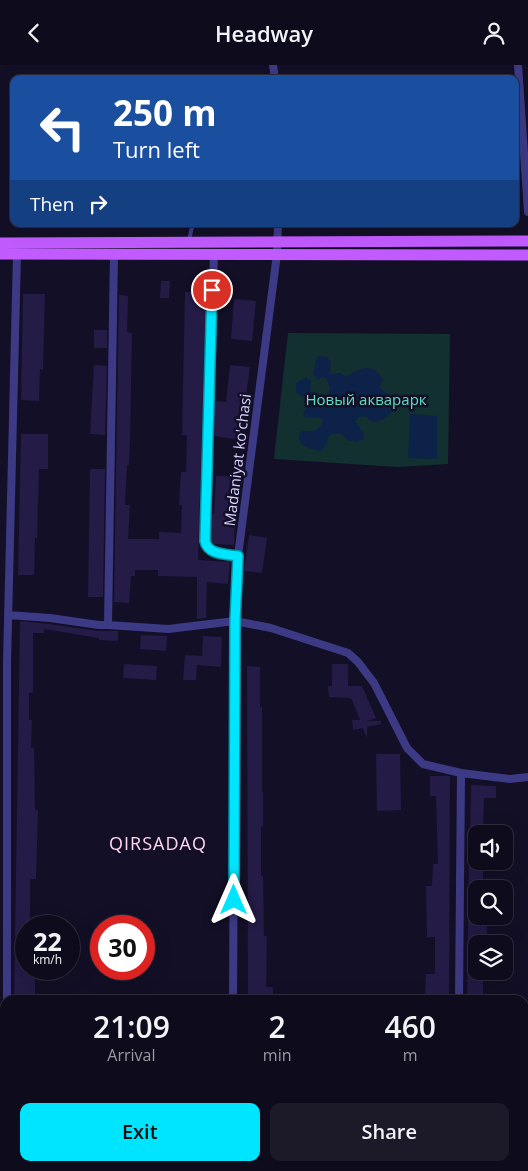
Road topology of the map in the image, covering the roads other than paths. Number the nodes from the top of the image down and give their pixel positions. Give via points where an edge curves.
1 (518, 65) edge
2 (526, 144) edge
3 (528, 212) edge
4 (192, 227) edge
5 (278, 227) edge
6 (278, 241) junction
7 (528, 241) edge
8 (188, 242) junction
9 (0, 243) edge
10 (0, 254) edge
11 (17, 254) junction
12 (114, 254) junction
13 (214, 254) junction
14 (277, 254) junction
15 (528, 255) edge
16 (238, 556) junction
17 (8, 615) junction
18 (235, 621) junction
19 (108, 625) junction
20 (461, 773) junction
21 (528, 777) edge
22 (6, 995) edge
23 (233, 995) edge
24 (459, 995) edge

1 - 2 street
2 - 3 street
4 - 8 lane
5 - 6 street, Madaniyat ko'chasi
6 - 7 main road
6 - 8 main road
6 - 14 street, Madaniyat ko'chasi
8 - 9 main road
10 - 11 main road
11 - 12 main road
11 - 17 street
12 - 13 main road
12 - 19 street
13 - 14 main road
13 - 16 street via 205,541 210,551
14 - 15 main road
14 - 16 street, Madaniyat ko'chasi
16 - 18 street, Madaniyat ko'chasi
17 - 19 street
17 - 22 street
18 - 19 street via 168,629
18 - 20 street via 271,628 348,653 374,683 407,748 423,764
18 - 23 street, Madaniyat ko'chasi
20 - 21 street via 510,779
20 - 24 street

